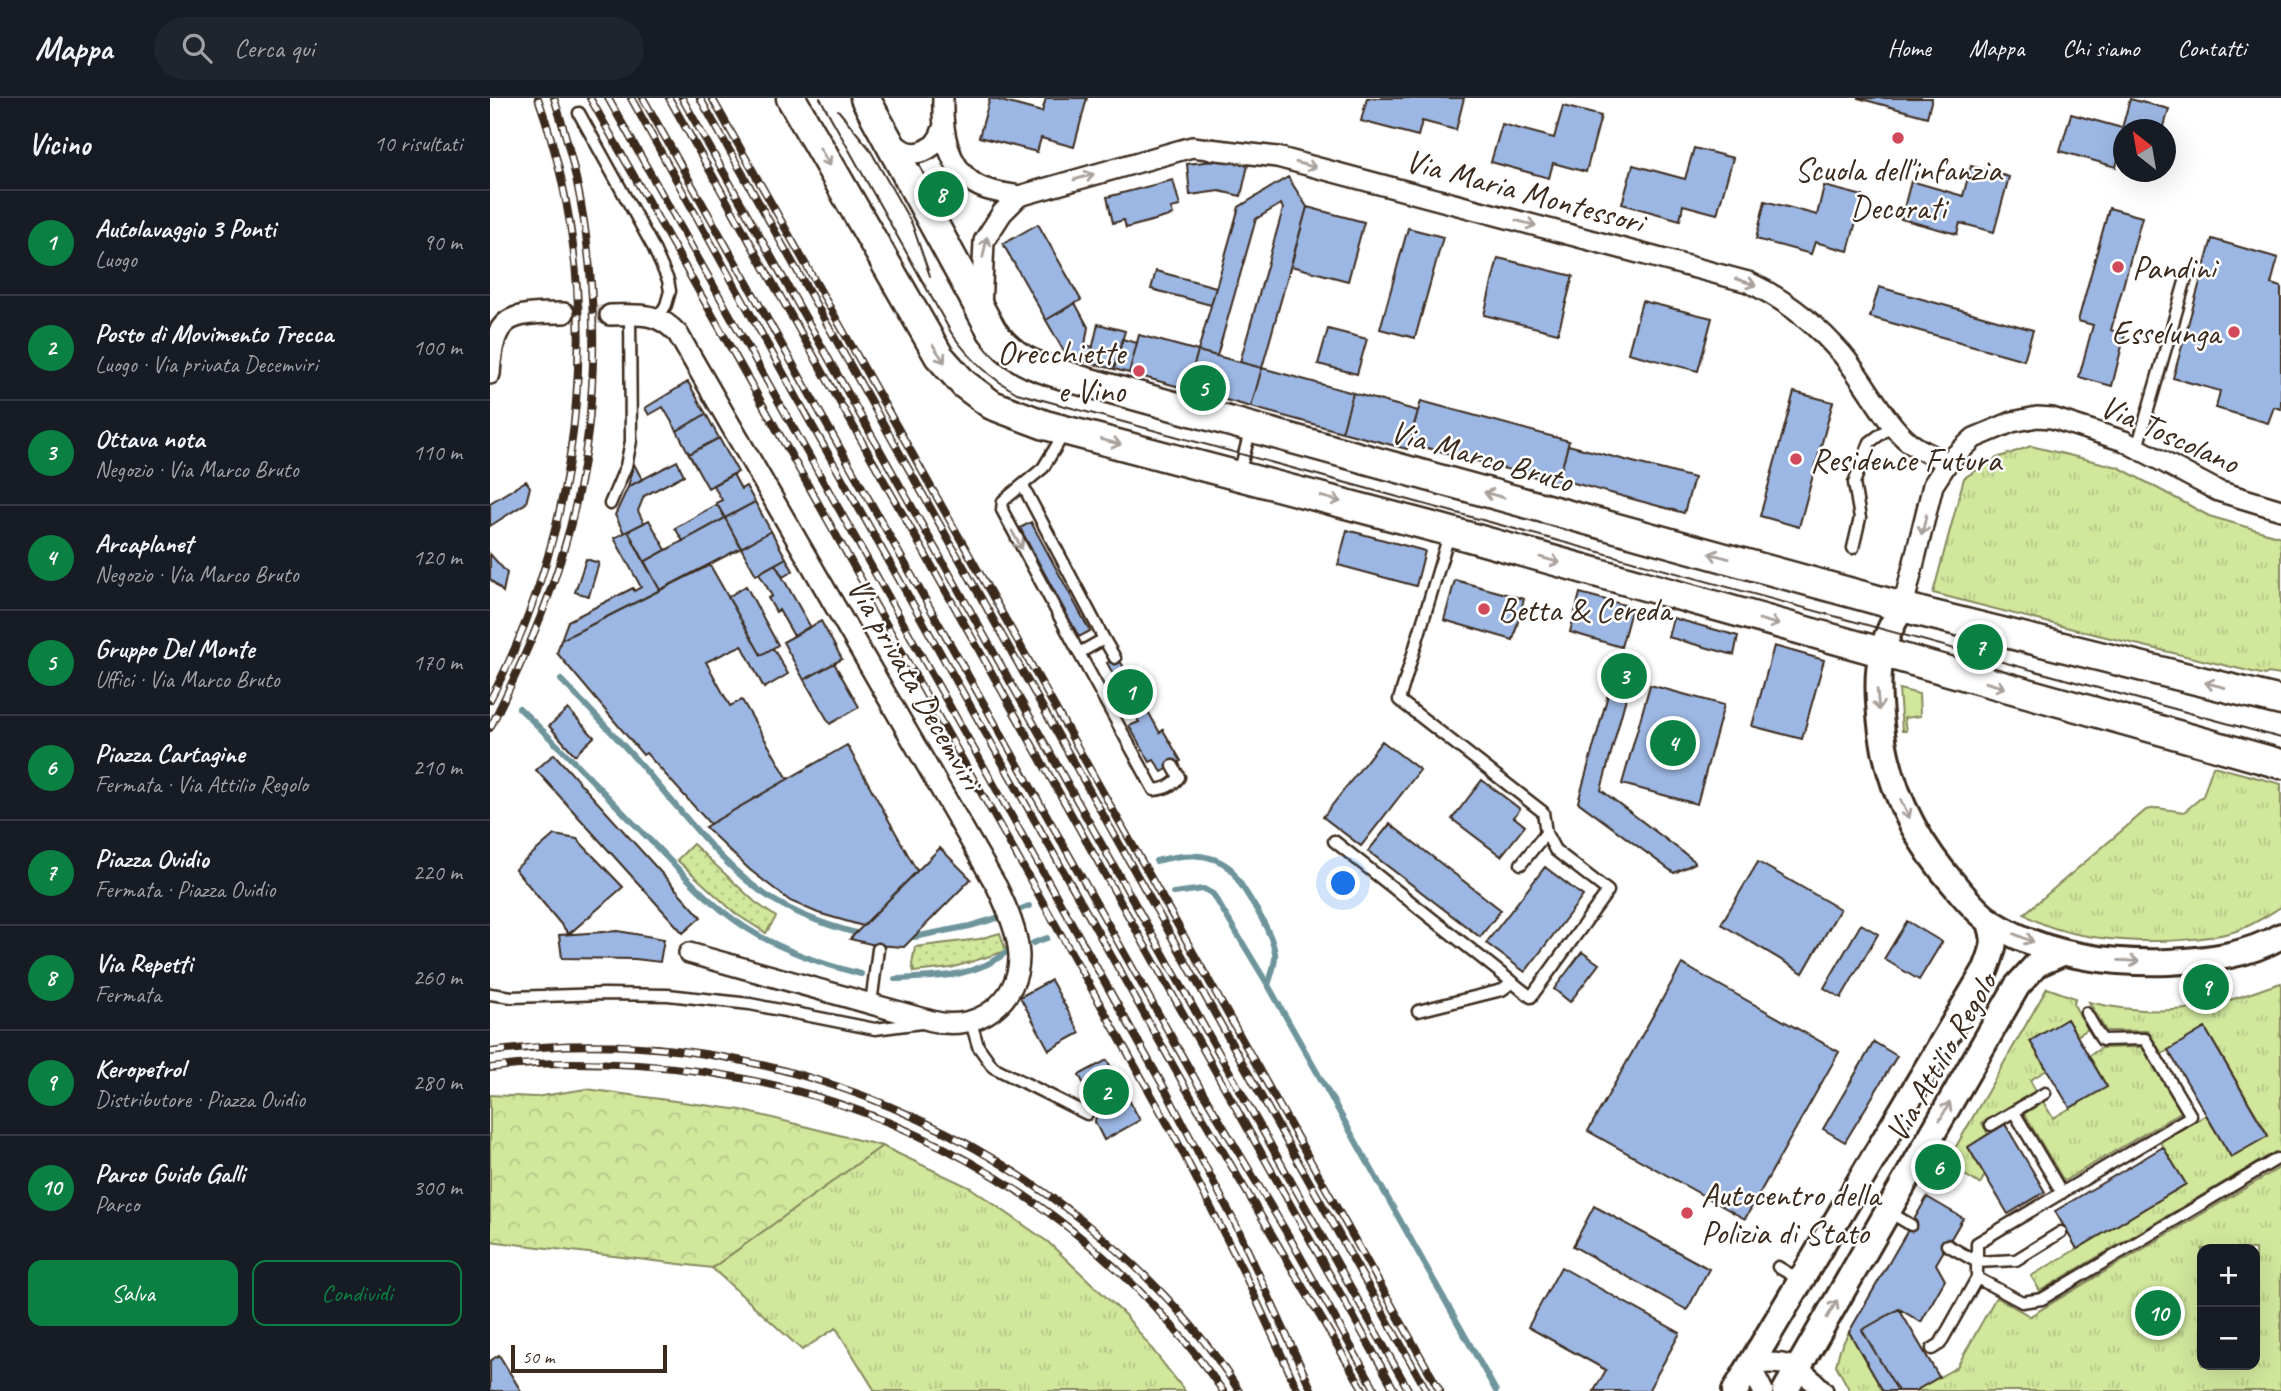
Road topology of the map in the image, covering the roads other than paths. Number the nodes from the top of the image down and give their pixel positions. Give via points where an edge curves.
1 (791, 98) edge
2 (865, 98) edge
3 (943, 99) edge
4 (579, 113) dead end
5 (943, 128) junction
6 (884, 132) junction
7 (1019, 196) junction
8 (2187, 275) dead end
9 (981, 310) junction
10 (564, 313) tunnel mouth
11 (620, 315) joint
12 (658, 318) junction
13 (490, 374) edge
14 (1893, 425) junction
15 (1251, 426) junction
16 (1055, 427) junction
17 (2137, 448) junction
18 (1948, 462) junction
19 (1239, 475) junction
20 (1023, 486) junction
21 (610, 504) dead end
22 (2281, 510) edge
23 (1450, 531) junction
24 (1853, 548) dead end
25 (1903, 607) junction
26 (1104, 639) junction
27 (1079, 653) junction
28 (1882, 653) junction
29 (1115, 658) dead end
30 (2281, 701) edge
31 (2281, 764) edge
32 (1173, 766) dead end
33 (1546, 833) junction
34 (1334, 841) dead end
35 (1521, 863) dead end
36 (1989, 920) junction
37 (2274, 945) edge
38 (878, 949) dead end
39 (689, 953) dead end
40 (2062, 953) junction
41 (1513, 982) junction
42 (490, 994) edge
43 (871, 1004) junction
44 (1418, 1011) dead end
45 (2086, 1013) dead end
46 (932, 1021) junction
47 (971, 1022) junction
48 (2045, 1093) dead end
49 (2014, 1112) junction
50 (1087, 1114) dead end
51 (1991, 1125) dead end
52 (2277, 1159) dead end
53 (2062, 1193) junction
54 (1888, 1212) junction
55 (1911, 1224) dead end
56 (2062, 1232) dead end
57 (1947, 1245) dead end
58 (1977, 1262) junction
59 (1778, 1267) dead end
60 (1977, 1278) junction
61 (1800, 1280) junction
62 (1931, 1349) dead end
63 (1750, 1365) junction
64 (1798, 1368) junction
65 (1735, 1391) edge
66 (1763, 1391) edge
67 (1785, 1391) edge
68 (1823, 1391) edge

1 -> 16 main road via 944,363 992,405
2 - 6 main road, Via Marco Bruto
3 - 5 street
4 - 12 lane via 668,280 670,291
5 - 6 street via 937,143 921,153 896,147
5 - 7 street via 952,157 965,175 993,191
6 - 9 main road, Via Marco Bruto
9 -> 7 street via 984,241
7 -> 14 street, Via Maria Montessori via 1192,146 1278,157 1748,282 1797,309 1819,330
8 - 17 lane
9 - 15 main road, Via Marco Bruto via 1010,353 1043,368
10 - 13 street via 525,314 503,326 492,346
11 - 12 street
11 - 21 lane via 631,441
12 - 47 street, Via privata Decemviri via 668,323 685,346 1000,894 1018,943 1018,970 1003,1000 989,1014
14 - 18 street, Via Maria Montessori via 1916,447
14 - 24 lane via 1870,442 1854,484 1860,518
15 - 19 lane
25 -> 15 main road, Via Marco Bruto
16 -> 19 main road
16 - 20 lane via 1050,459
17 - 18 street, Via Toscolano via 2099,432 2037,417 1987,431
17 - 22 street, Via Toscolano via 2218,491
18 -> 25 street, Via Toscolano via 1933,485
19 -> 23 main road
20 - 26 lane
20 -> 27 lane via 1003,501 1002,510
23 -> 28 main road
23 - 33 lane via 1399,699 1543,812
25 - 28 street
30 -> 25 main road, Via Marco Bruto
26 - 27 lane
26 - 29 lane
27 - 32 lane via 1154,790 1175,783 1179,777
28 -> 31 main road
28 -> 36 street via 1877,671 1879,710 1895,789 1938,866
33 - 35 lane
33 - 41 lane via 1555,850 1608,891 1531,997
34 - 41 lane
36 -> 40 street
36 - 61 street, Via Attilio Regolo via 1995,937 1986,969
40 -> 37 street via 2159,962 2232,956
38 - 43 lane
39 - 43 street
54 -> 40 street, Via Attilio Regolo via 2017,986 2037,964
41 - 44 lane via 1502,990
42 - 46 lane via 642,993 708,998 875,1029
43 - 46 street
45 - 53 lane via 2102,1040 2145,1039 2191,1116
46 - 47 street
47 - 50 lane via 978,1046 993,1066
48 - 49 lane
49 - 51 lane
49 - 53 lane
52 - 60 lane via 2042,1299 2022,1302
53 - 58 lane via 1977,1243
54 - 55 lane
64 -> 54 street, Via Attilio Regolo
56 - 58 lane via 2016,1260
57 - 58 lane
58 - 60 lane
59 - 61 lane
60 - 62 lane via 1940,1344
61 - 63 street, Via Attilio Regolo
63 - 64 street via 1782,1363
63 - 65 street, Via Attilio Regolo
63 - 66 street
64 - 67 street, Via Attilio Regolo
64 - 68 street

